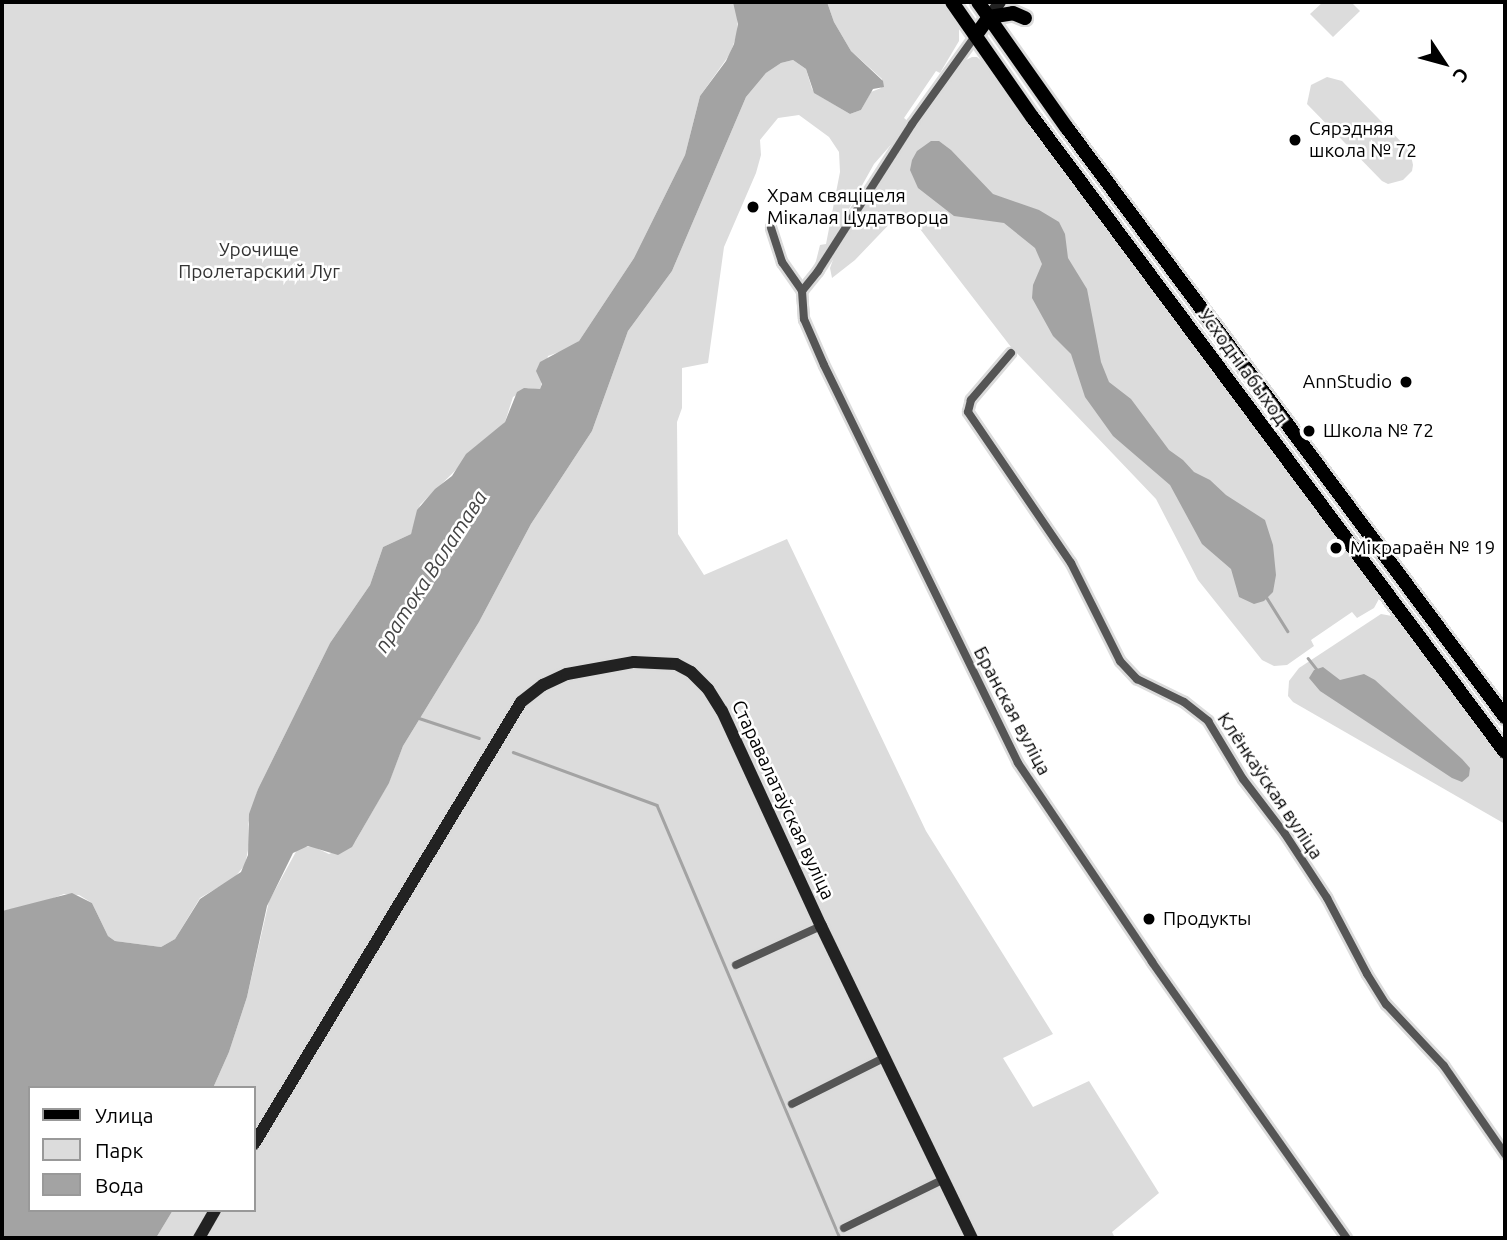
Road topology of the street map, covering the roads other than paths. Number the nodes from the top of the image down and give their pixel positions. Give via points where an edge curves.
1 (953, 2) edge
2 (978, 2) edge
3 (1000, 2) edge
4 (989, 17) junction
5 (1025, 18) dead end
6 (976, 35) junction
7 (771, 228) dead end
8 (802, 290) junction
9 (1011, 353) dead end
10 (1505, 717) edge
11 (1505, 752) edge
12 (821, 926) junction
13 (736, 965) dead end
14 (886, 1057) junction
15 (792, 1104) dead end
16 (256, 1141) edge
17 (1505, 1154) edge
18 (942, 1180) junction
19 (214, 1212) edge
20 (844, 1228) dead end
21 (199, 1238) edge
22 (972, 1238) edge
23 (1347, 1238) edge

1 - 6 main road, Усходні абыход
2 - 4 main road, Усходні абыход
3 - 4 street
4 - 5 main road via 1013,13
4 - 6 main road
4 - 10 main road, Усходні абыход
6 - 8 street
6 - 11 main road, Усходні абыход
7 - 8 street, Бранская вуліца via 782,262
8 - 23 street, Бранская вуліца via 804,319 820,356 1018,763
9 - 17 street, Клёнкаўская вуліца via 971,400 968,412 1070,563 1120,662 1137,680 1184,702 1208,722 1327,898 1387,1004 1444,1066
12 - 13 street
12 - 14 street, Старавалатаўская вуліца
12 - 16 street, Старавалатаўская вуліца via 722,711 691,672 676,664 634,662 555,679 511,714
14 - 15 street
14 - 18 street, Старавалатаўская вуліца
18 - 20 street
18 - 22 street, Старавалатаўская вуліца
19 - 21 street

